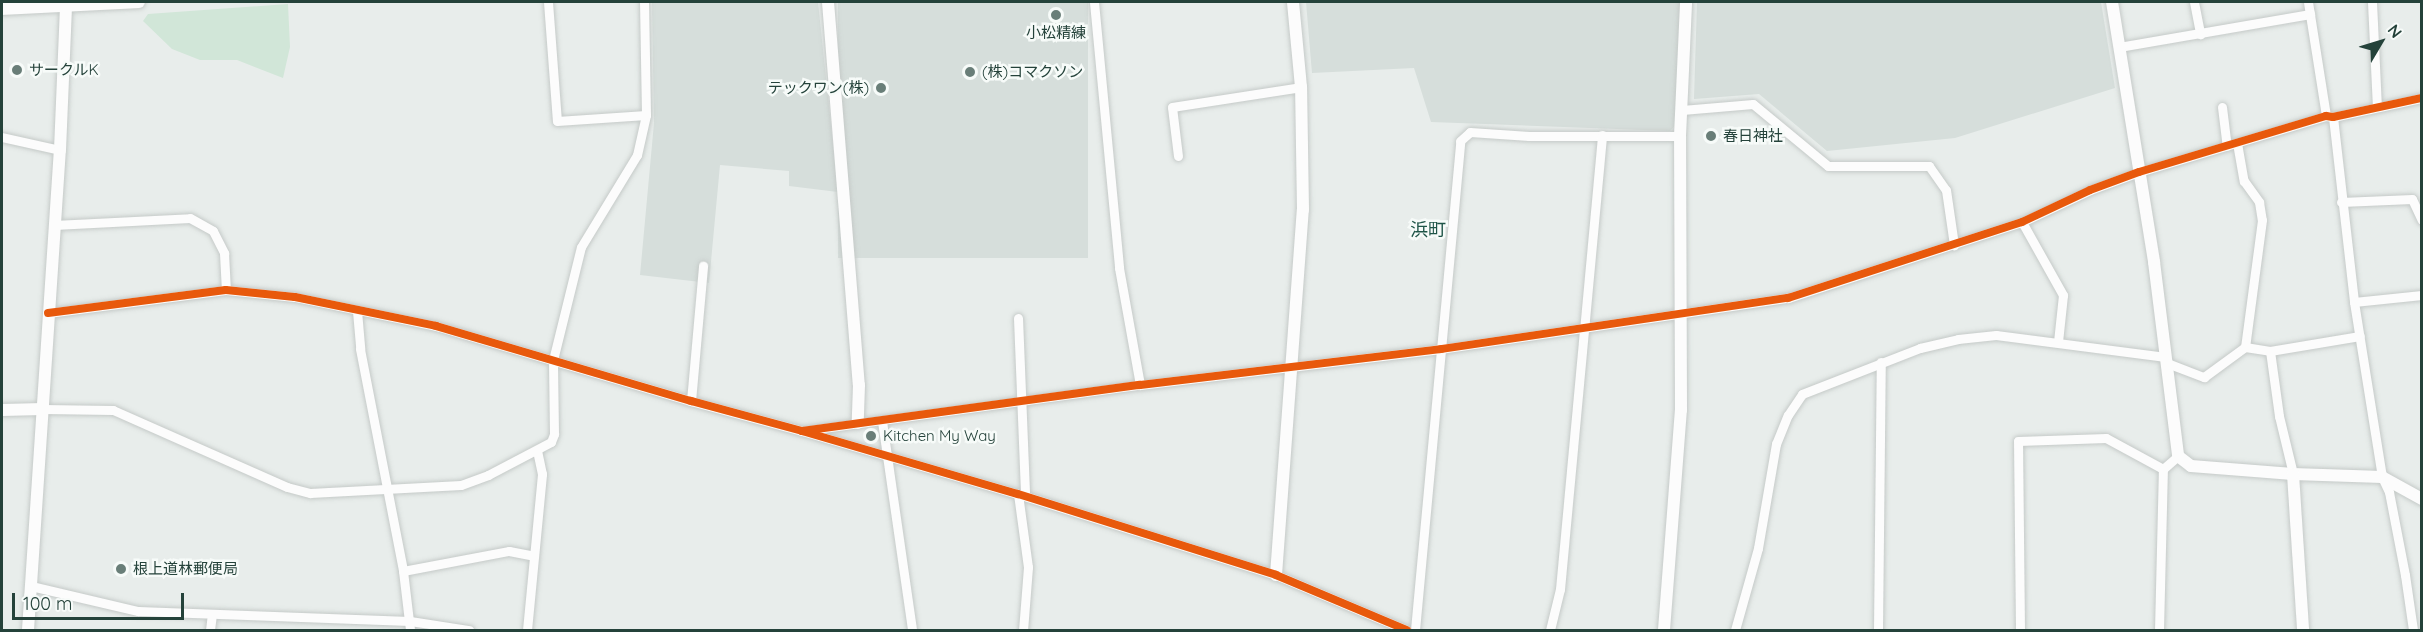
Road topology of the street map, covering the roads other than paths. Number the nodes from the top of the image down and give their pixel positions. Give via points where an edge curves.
1 (139, 2) edge
2 (548, 2) edge
3 (644, 2) edge
4 (828, 2) edge
5 (1094, 2) edge
6 (1293, 2) edge
7 (1686, 2) edge
8 (2112, 2) edge
9 (2194, 2) edge
10 (2308, 2) edge
11 (2372, 2) edge
12 (66, 4) edge
13 (2, 9) edge
14 (2310, 14) junction
15 (2199, 34) junction
16 (2119, 47) junction
17 (1301, 87) junction
18 (2421, 98) edge
19 (2222, 107) dead end
20 (2377, 107) junction
21 (1682, 110) junction
22 (646, 115) junction
23 (2329, 117) junction
24 (1602, 135) junction
25 (1680, 136) junction
26 (2, 137) edge
27 (2232, 145) junction
28 (60, 150) junction
29 (1178, 156) dead end
30 (2139, 172) junction
31 (2341, 202) junction
32 (2421, 220) edge
33 (2022, 222) junction
34 (54, 225) junction
35 (1954, 245) junction
36 (703, 266) dead end
37 (226, 290) junction
38 (2421, 296) edge
39 (2354, 302) junction
40 (357, 311) junction
41 (48, 313) junction
42 (1681, 315) junction
43 (1018, 318) dead end
44 (1586, 327) junction
45 (2361, 336) junction
46 (2058, 342) junction
47 (2245, 347) junction
48 (1441, 349) junction
49 (2270, 351) junction
50 (552, 360) junction
51 (2167, 360) junction
52 (1881, 362) junction
53 (1293, 367) junction
54 (1140, 385) junction
55 (691, 401) junction
56 (1022, 401) junction
57 (43, 409) junction
58 (2, 410) edge
59 (882, 421) junction
60 (858, 423) junction
61 (802, 431) junction
62 (537, 451) junction
63 (2178, 456) junction
64 (887, 457) junction
65 (2163, 469) junction
66 (2293, 474) junction
67 (2382, 477) junction
68 (389, 490) junction
69 (1022, 495) junction
70 (2421, 499) edge
71 (534, 556) junction
72 (403, 571) junction
73 (1276, 575) junction
74 (31, 586) junction
75 (212, 614) junction
76 (410, 626) edge
77 (28, 630) edge
78 (210, 630) edge
79 (469, 630) edge
80 (527, 630) edge
81 (912, 630) edge
82 (1023, 630) edge
83 (1407, 630) edge
84 (1415, 630) edge
85 (1550, 630) edge
86 (1664, 630) edge
87 (1735, 630) edge
88 (1878, 630) edge
89 (2020, 630) edge
90 (2160, 630) edge
91 (2303, 630) edge
92 (2412, 630) edge

1 - 12 street
2 - 22 street via 557,121
3 - 22 street
4 - 60 street via 858,362
5 - 54 street via 1119,268
6 - 17 street
7 - 21 street
8 - 16 street
9 - 15 street
10 - 14 street
11 - 20 street
12 - 13 street
12 - 28 street
14 - 15 street
14 - 23 street
15 - 16 street
16 - 30 street
17 - 29 street via 1172,107
17 - 53 street via 1303,210
18 - 20 street
19 - 27 street
20 - 23 street
21 - 25 street
21 - 35 street via 1753,104 1828,166 1929,166 1946,190
22 - 50 street via 637,155 581,247
23 - 27 street
23 - 31 street
24 - 25 street
24 - 44 street
24 - 48 street via 1470,132 1460,141
25 - 42 street
26 - 28 street
27 - 30 street
27 - 47 street via 2244,181 2259,202 2262,220
28 - 34 street
30 - 33 street
30 - 51 street
31 - 32 street via 2412,199
31 - 39 street
33 - 35 street
33 - 46 street via 2063,295
34 - 37 street via 190,218 213,231 224,253
34 - 41 street
35 - 42 street via 1788,298
36 - 55 street
37 - 40 street via 284,296
37 - 41 street
38 - 39 street
39 - 45 street
40 - 50 street via 436,326
40 - 68 street via 360,349
41 - 57 street
42 - 44 street
42 - 86 street via 1682,410
43 - 56 street
44 - 48 street
44 - 85 street via 1560,589
45 - 49 street
45 - 67 street
46 - 51 street
46 - 52 street via 1996,335 1958,339
47 - 49 street
47 - 51 street via 2204,378
48 - 53 street
48 - 84 street
49 - 66 street via 2278,416
50 - 55 street
50 - 62 street via 554,435 551,442
51 - 63 street
52 - 87 street via 1802,394 1788,415 1776,444 1758,548
52 - 88 street
53 - 54 street
53 - 73 street
54 - 56 street
55 - 61 street
56 - 59 street
56 - 69 street
57 - 58 street
57 - 68 street via 113,410 287,487 310,493
57 - 74 street
59 - 60 street
59 - 64 street
60 - 61 street
61 - 64 street
62 - 68 street via 461,485
62 - 71 street via 542,474
63 - 65 street
63 - 66 street via 2191,466
64 - 69 street
64 - 81 street
65 - 89 street via 2106,438 2019,441
65 - 90 street
66 - 67 street
66 - 91 street
67 - 70 street
67 - 92 street via 2389,492
68 - 72 street
69 - 73 street
69 - 82 street via 1028,567
71 - 72 street via 509,551
71 - 80 street
72 - 76 street
73 - 83 street
74 - 75 street via 138,611
74 - 77 street
75 - 76 street
75 - 78 street
76 - 79 street

